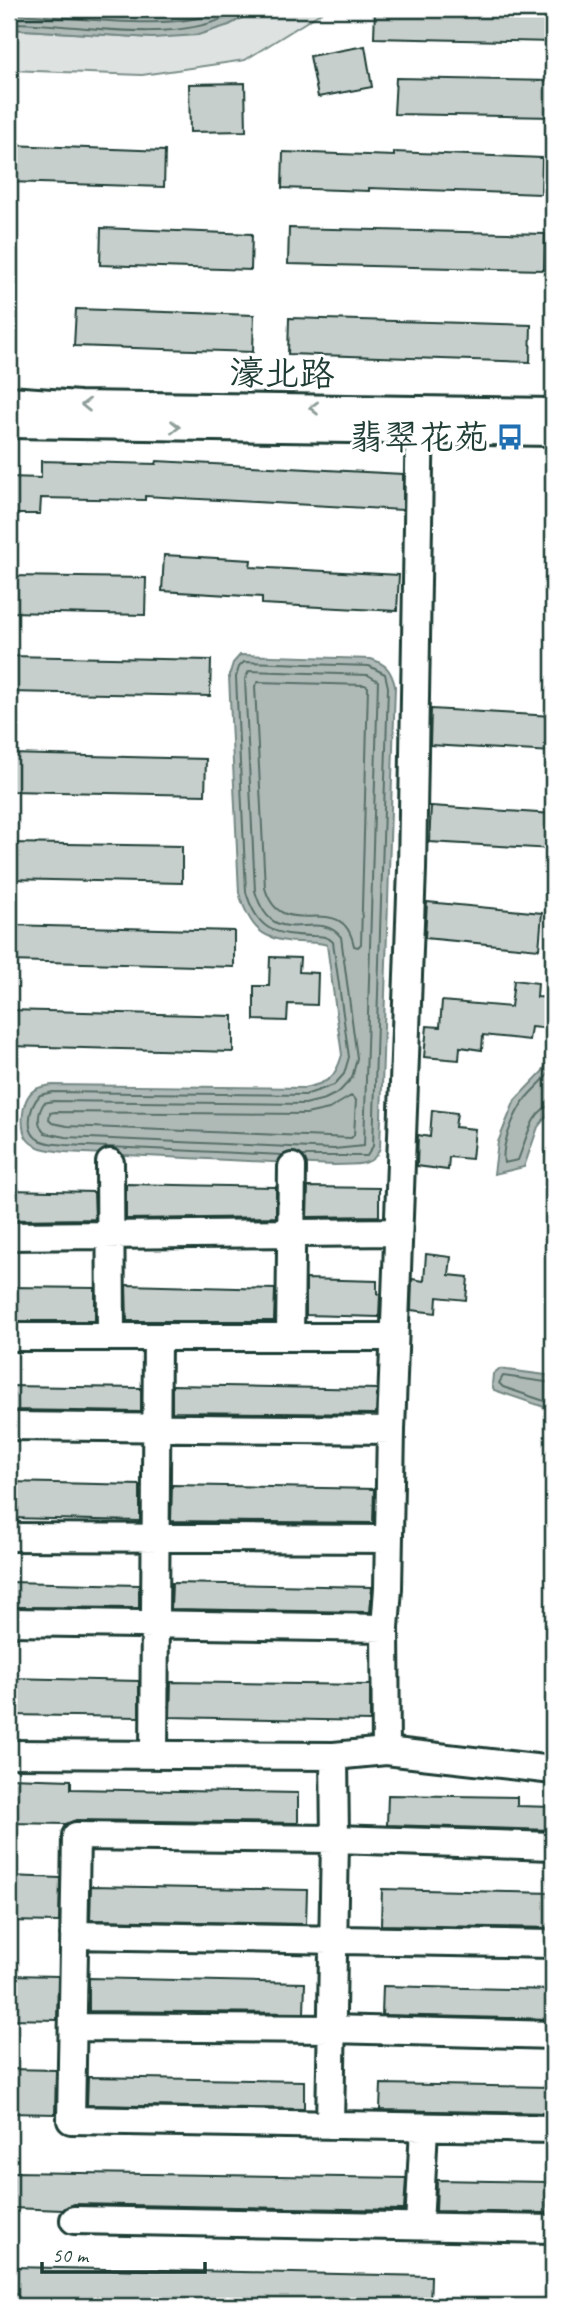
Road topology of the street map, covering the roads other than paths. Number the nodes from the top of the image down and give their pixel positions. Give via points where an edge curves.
1 (9, 400) edge
2 (553, 412) edge
3 (420, 420) junction
4 (9, 424) edge
5 (553, 432) edge
6 (110, 1163) dead end
7 (292, 1167) dead end
8 (397, 1232) junction
9 (291, 1233) junction
10 (111, 1235) junction
11 (9, 1236) edge
12 (9, 1337) edge
13 (111, 1337) junction
14 (157, 1337) junction
15 (290, 1337) junction
16 (394, 1337) junction
17 (9, 1426) edge
18 (156, 1427) junction
19 (391, 1430) junction
20 (10, 1537) edge
21 (155, 1538) junction
22 (390, 1539) junction
23 (12, 1622) dead end
24 (154, 1624) junction
25 (384, 1628) junction
26 (386, 1751) junction
27 (9, 1754) edge
28 (155, 1754) junction
29 (334, 1756) junction
30 (553, 1770) edge
31 (335, 1839) junction
32 (553, 1846) edge
33 (74, 1935) junction
34 (333, 1939) junction
35 (553, 1944) edge
36 (73, 2027) junction
37 (331, 2029) junction
38 (553, 2035) edge
39 (330, 2125) junction
40 (424, 2127) junction
41 (553, 2129) edge
42 (74, 2220) dead end
43 (419, 2226) junction
44 (553, 2229) edge

3 -> 1 street, 濠北路
2 - 3 street, 濠北路
4 -> 3 street, 濠北路
3 - 5 street, 濠北路
3 - 8 street via 412,869
6 - 10 street
7 - 9 street
8 - 9 street
8 - 16 street
9 - 10 street
9 - 15 street
10 - 11 street
10 - 13 street
12 - 13 street
13 - 14 street
14 - 15 street
14 - 18 street
15 - 16 street
16 - 19 street
17 - 18 street
18 - 19 street
18 - 21 street
19 - 22 street
20 - 21 street
21 - 22 street
21 - 24 street
22 - 25 street
23 - 24 street
24 - 25 street
24 - 28 street
25 - 26 street
26 - 29 street
26 - 30 street
27 - 28 street
28 - 29 street
29 - 31 street
31 - 32 street
31 - 33 street via 76,1836
31 - 34 street
33 - 34 street
33 - 36 street
34 - 35 street
34 - 37 street
36 - 37 street
36 - 39 street via 71,2120
37 - 38 street
37 - 39 street
39 - 40 street
40 - 41 street
40 - 43 street
42 - 43 street
43 - 44 street

